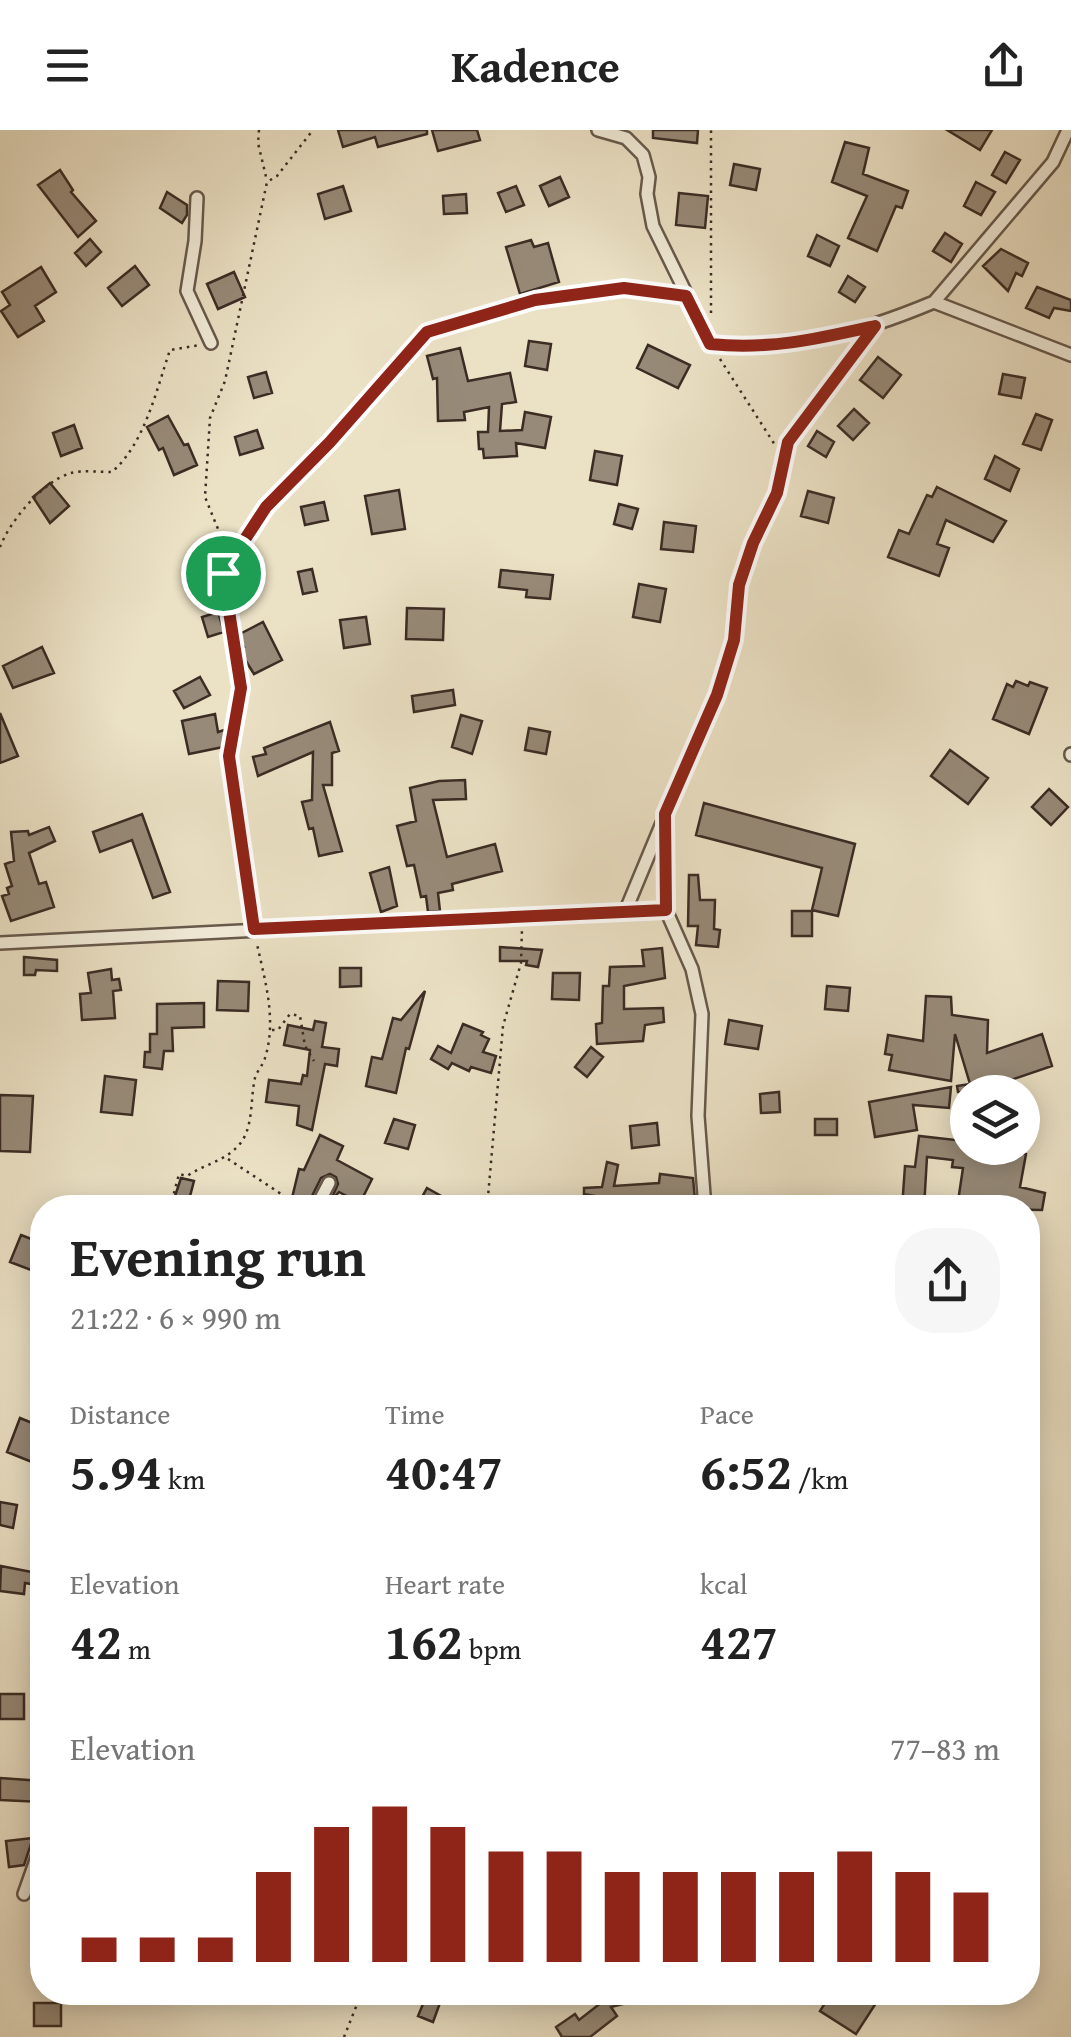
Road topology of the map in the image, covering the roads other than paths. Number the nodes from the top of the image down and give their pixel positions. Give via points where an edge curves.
1 (598, 130) edge
2 (1068, 130) edge
3 (198, 198) dead end
4 (686, 296) junction
5 (934, 302) junction
6 (875, 326) junction
7 (211, 343) road end
8 (1071, 356) edge
9 (223, 573) road end
10 (665, 814) junction
11 (666, 910) junction
12 (625, 912) junction
13 (0, 943) edge
14 (329, 1183) dead end
15 (323, 1195) edge
16 (703, 1195) edge
17 (30, 1877) edge
18 (24, 1894) dead end

1 - 4 street via 626,138 644,155 653,226
2 - 5 street via 1053,162
3 - 7 street via 187,290
4 - 6 street via 710,344 790,345
4 - 9 street via 624,288 535,300 427,332 266,507
5 - 6 street
5 - 8 street
6 - 10 street via 788,442 777,493 739,585 734,640 717,695
10 - 11 street
10 - 12 street
11 - 12 street
11 - 16 street via 692,969 702,1014
12 - 13 street
14 - 15 street
17 - 18 street

